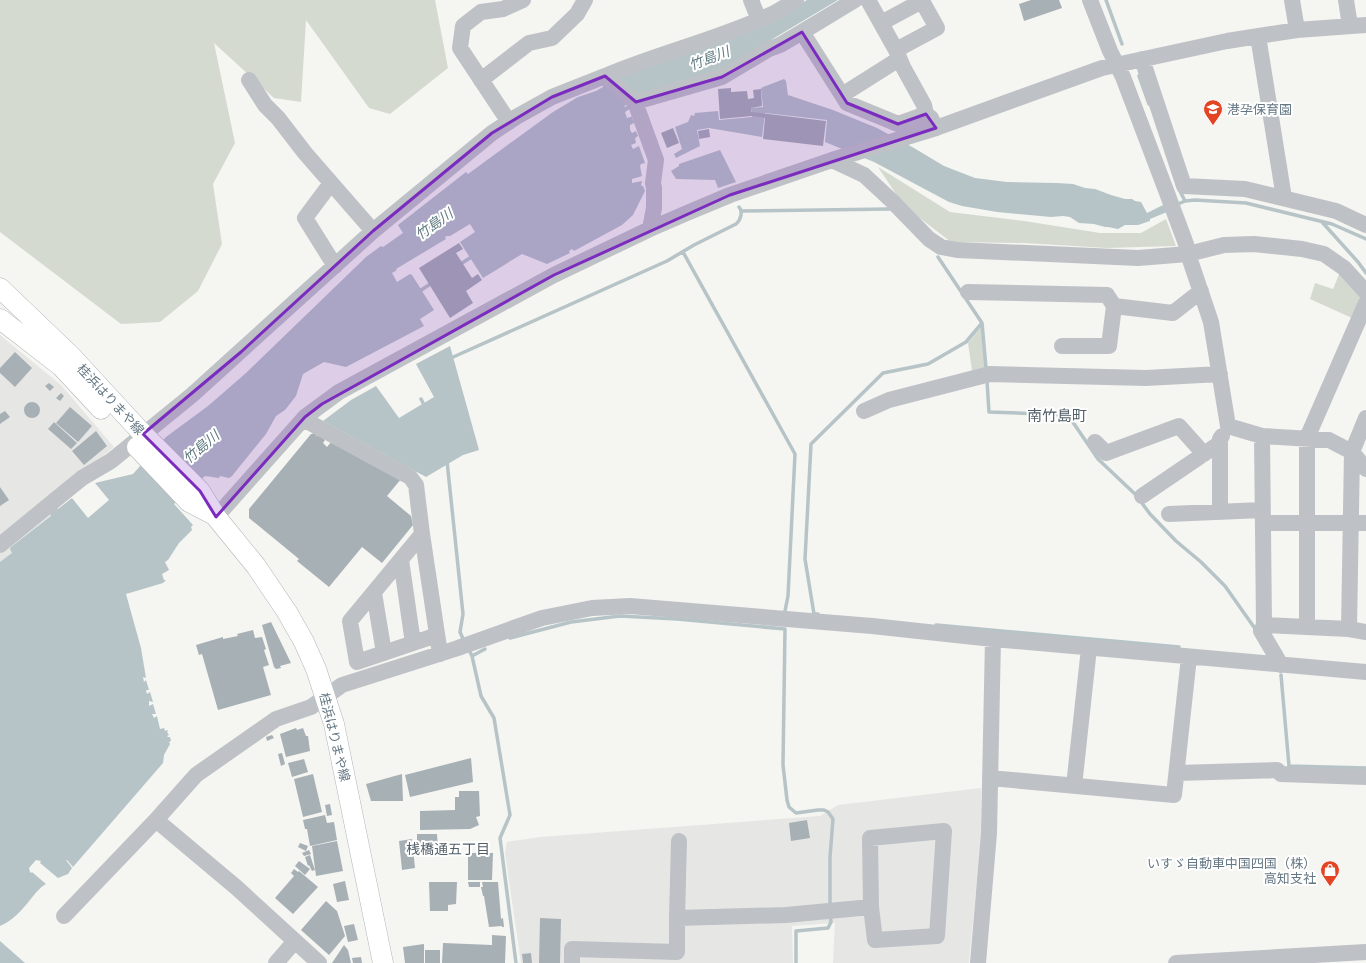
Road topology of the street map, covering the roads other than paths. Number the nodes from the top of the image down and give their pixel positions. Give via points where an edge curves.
1 (523, 0) edge
2 (585, 0) edge
3 (751, 0) edge
4 (796, 0) edge
5 (855, 0) edge
6 (868, 0) edge
7 (1090, 0) edge
8 (1292, 0) edge
9 (1346, 0) edge
10 (759, 20) junction
11 (881, 23) junction
12 (1366, 25) edge
13 (1350, 26) junction
14 (1297, 30) junction
15 (802, 32) junction
16 (1258, 36) junction
17 (898, 54) junction
18 (1142, 59) junction
19 (1116, 65) junction
20 (606, 78) junction
21 (249, 80) dead end
22 (481, 80) junction
23 (842, 95) junction
24 (634, 100) junction
25 (926, 114) junction
26 (509, 122) junction
27 (936, 128) junction
28 (836, 159) junction
29 (331, 183) junction
30 (1284, 198) junction
31 (1366, 225) edge
32 (650, 229) junction
33 (373, 231) junction
34 (1187, 249) junction
35 (335, 266) junction
36 (0, 288) edge
37 (1201, 291) junction
38 (968, 292) dead end
39 (1366, 292) edge
40 (1366, 303) edge
41 (1114, 306) junction
42 (0, 319) edge
43 (1062, 346) dead end
44 (1220, 374) junction
45 (864, 411) dead end
46 (1366, 418) edge
47 (303, 419) junction
48 (1228, 426) junction
49 (1262, 436) junction
50 (1307, 438) junction
51 (1095, 442) dead end
52 (143, 443) junction
53 (1220, 443) junction
54 (1352, 452) junction
55 (1204, 454) junction
56 (1366, 469) edge
57 (1142, 496) dead end
58 (1220, 512) junction
59 (1169, 514) dead end
60 (216, 516) junction
61 (1262, 516) junction
62 (1307, 523) junction
63 (1358, 523) edge
64 (422, 534) junction
65 (0, 545) edge
66 (401, 560) junction
67 (374, 593) junction
68 (1264, 625) junction
69 (1307, 627) junction
70 (1349, 629) junction
71 (1366, 632) edge
72 (437, 635) junction
73 (993, 639) junction
74 (412, 643) junction
75 (1089, 648) junction
76 (447, 652) junction
77 (384, 653) junction
78 (1189, 657) junction
79 (1281, 665) junction
80 (1366, 672) edge
81 (326, 697) junction
82 (1177, 773) junction
83 (990, 778) junction
84 (1366, 778) edge
85 (1074, 786) junction
86 (156, 820) junction
87 (678, 841) dead end
88 (872, 907) junction
89 (64, 916) dead end
90 (677, 918) junction
91 (296, 941) junction
92 (1366, 952) edge
93 (623, 957) edge
94 (677, 958) edge
95 (276, 963) edge
96 (319, 963) edge
97 (383, 963) edge
98 (572, 963) edge
99 (978, 963) edge
100 (1176, 963) edge

1 - 22 street via 503,9 481,12 463,26 460,48
2 - 22 street via 577,14 552,38 529,43
3 - 10 street
4 - 10 street
5 - 15 street
6 - 11 street
7 - 19 street
8 - 14 street
9 - 13 street
10 - 20 street via 630,66
11 - 17 street
11 - 17 street via 922,1 937,28
12 - 13 street
13 - 14 street
14 - 16 street
15 - 23 street
15 - 24 street via 722,77
16 - 18 street
16 - 30 street
17 - 23 street
17 - 25 street
18 - 19 street
18 - 30 street via 1184,186 1245,189
19 - 27 street
19 - 34 street via 1123,77
20 - 24 street
20 - 26 street via 552,97
21 - 29 street via 265,105
22 - 26 street
23 - 25 street via 847,103 898,124
24 - 32 street via 656,160 653,183 654,208
25 - 27 street
26 - 33 street via 492,133
27 - 28 street
28 - 32 street via 730,195
28 - 34 street via 864,175 929,239 941,247 957,250 1138,258
29 - 33 street
29 - 35 street via 305,218
30 - 31 street via 1336,211
32 - 47 street via 554,275 339,392
33 - 35 street
34 - 37 street
34 - 39 street via 1246,244 1302,249 1324,254 1344,268
35 - 52 street
36 - 52 main road, 桂浜はりまや線 via 72,357
37 - 41 street via 1173,313
37 - 44 street via 1211,322
38 - 41 street via 1107,295
40 - 50 street
41 - 43 street via 1109,346
42 - 52 main road, 桂浜はりまや線 via 60,366
44 - 45 street via 1146,378 990,374 889,400
44 - 48 street
46 - 54 street
47 - 60 street
47 - 64 street via 410,477 416,485
48 - 49 street
48 - 53 street via 1220,438
49 - 50 street
49 - 61 street
50 - 54 street via 1329,440
50 - 62 street
51 - 55 street via 1106,453 1179,426
52 - 60 main road, 桂浜はりまや線 via 190,492 200,491
52 - 65 street via 82,478
53 - 55 street
53 - 58 street
54 - 56 street
54 - 63 street
55 - 57 street
58 - 59 street
58 - 61 street
60 - 81 main road, 桂浜はりまや線 via 276,593 304,642
61 - 62 street
61 - 68 street
62 - 63 street
62 - 69 street
63 - 70 street
64 - 66 street
64 - 72 street
66 - 67 street
66 - 74 street
67 - 77 street
67 - 77 street via 350,621 357,662
68 - 69 street
68 - 79 street via 1261,630
69 - 70 street
70 - 71 street
72 - 74 street
72 - 76 street
73 - 75 street
73 - 76 street via 630,606 592,608 542,618
73 - 83 street
74 - 77 street
75 - 78 street
75 - 85 street
76 - 81 street via 342,685
78 - 79 street
78 - 82 street
79 - 80 street
81 - 86 street via 311,707 276,719 196,775
81 - 97 main road, 桂浜はりまや線 via 334,724
82 - 84 street via 1277,770 1281,774
82 - 85 street via 1174,795
83 - 85 street
83 - 99 street via 989,833
86 - 89 street
86 - 91 street
87 - 90 street
88 - 88 street via 875,940 937,936 944,831 870,838
88 - 90 street via 786,915
90 - 94 street
91 - 95 street
91 - 96 street
92 - 100 street
93 - 94 street
93 - 98 street via 572,948

